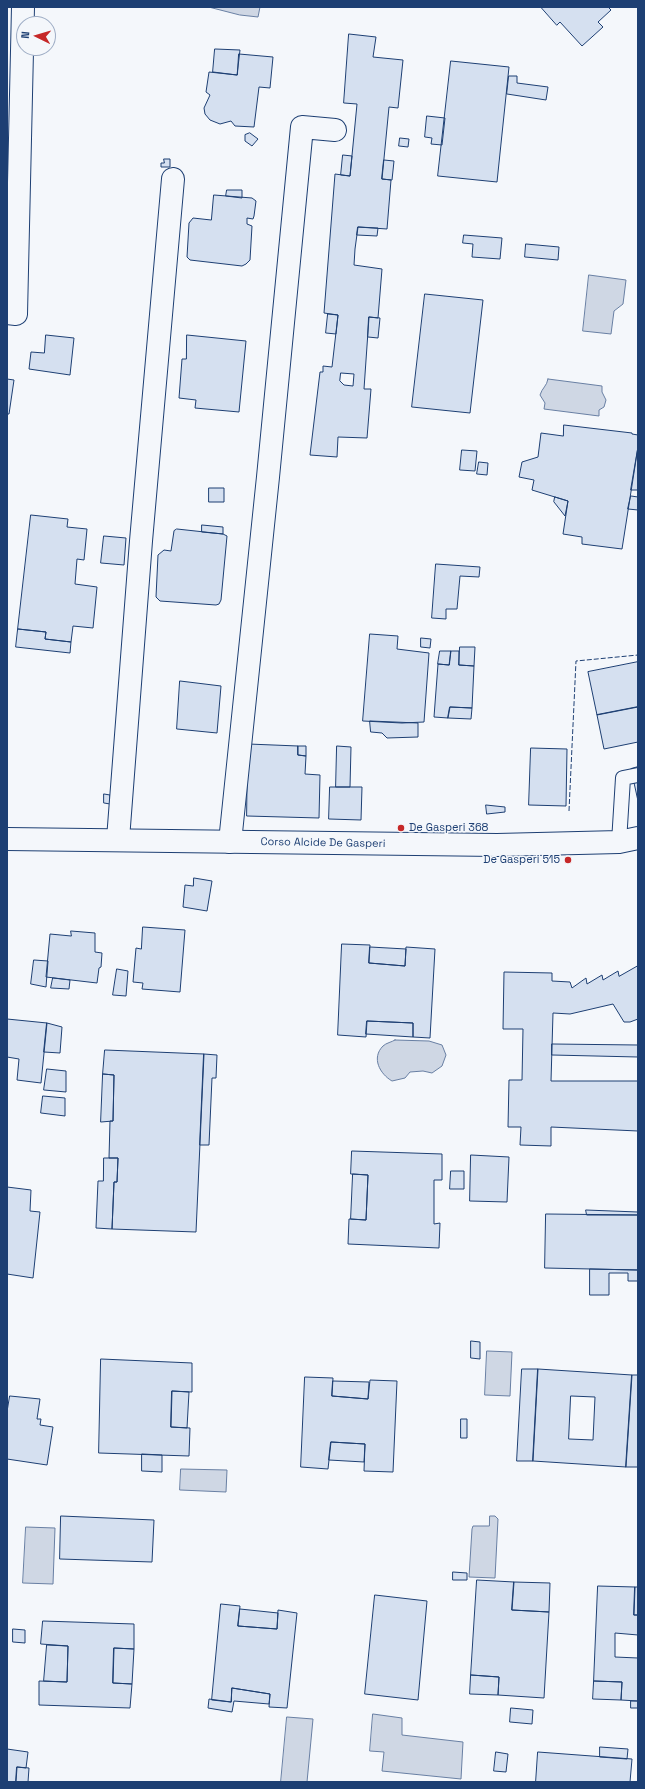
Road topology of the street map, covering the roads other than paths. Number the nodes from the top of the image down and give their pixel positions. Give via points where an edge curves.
1 (23, 7) edge
2 (335, 130) dead end
3 (13, 138) edge
4 (173, 179) dead end
5 (7, 314) edge
6 (638, 775) edge
7 (7, 839) edge
8 (118, 839) junction
9 (629, 840) edge
10 (230, 842) junction

1 - 3 street
2 - 10 street via 302,127
3 - 5 street via 16,314
4 - 8 street
6 - 9 lane via 623,778
7 - 8 street, Corso Alcide De Gasperi
8 - 10 street, Corso Alcide De Gasperi
9 - 10 street, Corso Alcide De Gasperi via 489,844

